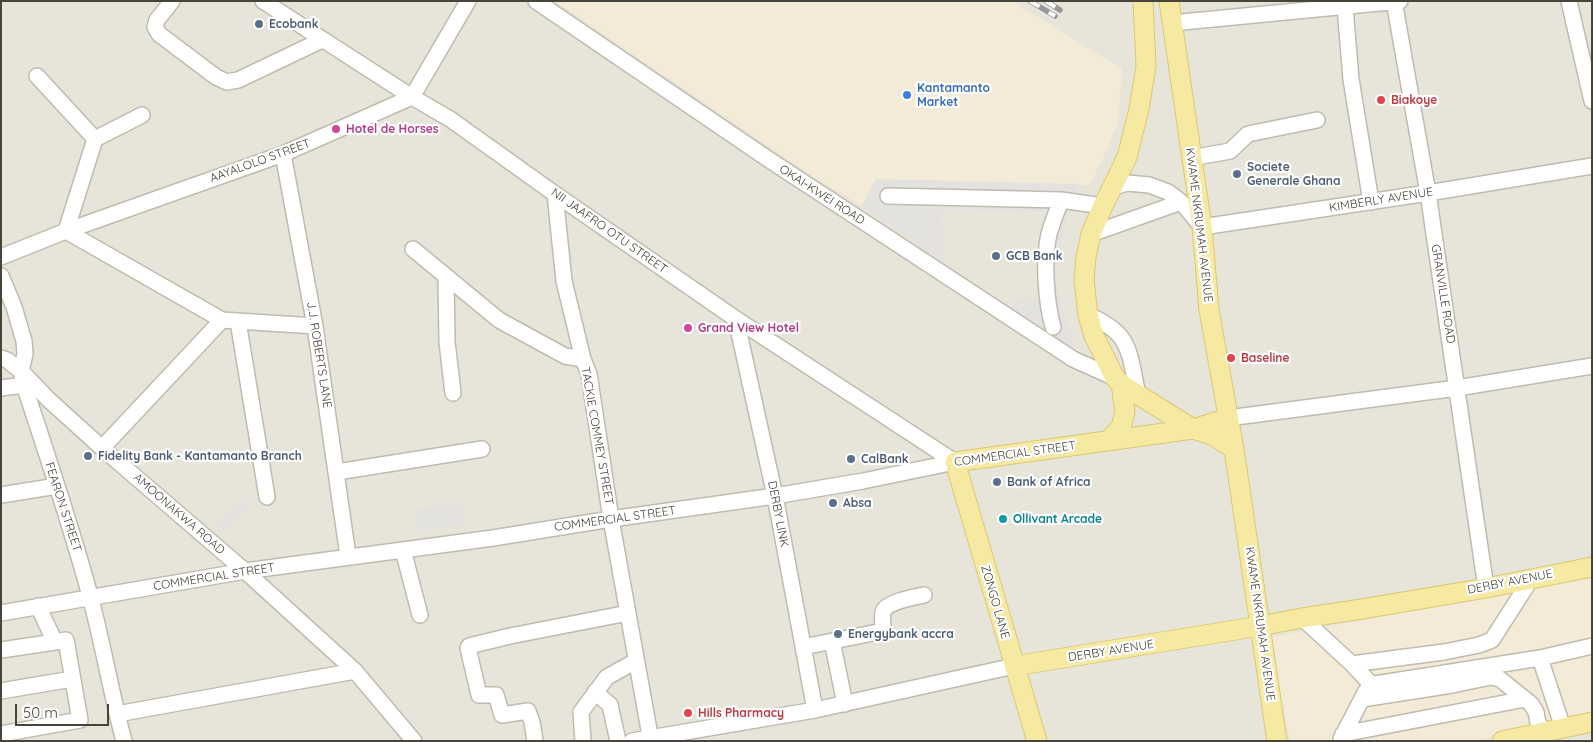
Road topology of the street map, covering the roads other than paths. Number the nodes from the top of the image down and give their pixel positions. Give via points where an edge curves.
1 (172, 1) edge
2 (263, 1) edge
3 (468, 1) edge
4 (536, 1) edge
5 (1143, 1) edge
6 (1169, 1) edge
7 (1569, 1) edge
8 (1396, 2) edge
9 (1346, 7) junction
10 (1172, 23) junction
11 (322, 40) junction
12 (37, 76) dead end
13 (412, 97) junction
14 (1592, 101) edge
15 (142, 115) dead end
16 (1317, 120) dead end
17 (95, 139) junction
18 (283, 154) junction
19 (1191, 158) junction
20 (1592, 166) edge
21 (1111, 188) junction
22 (1428, 193) junction
23 (555, 194) junction
24 (888, 196) dead end
25 (1061, 200) junction
26 (1181, 202) junction
27 (1371, 202) junction
28 (1103, 206) junction
29 (1202, 227) junction
30 (66, 231) junction
31 (1091, 234) junction
32 (413, 250) dead end
33 (1, 257) edge
34 (1, 276) edge
35 (446, 277) junction
36 (1088, 315) junction
37 (736, 319) junction
38 (222, 320) junction
39 (238, 321) junction
40 (315, 326) junction
41 (1054, 327) dead end
42 (1, 358) edge
43 (583, 359) junction
44 (1592, 366) edge
45 (22, 378) junction
46 (1118, 381) junction
47 (1, 388) edge
48 (1458, 388) junction
49 (453, 393) dead end
50 (1138, 395) junction
51 (1228, 418) junction
52 (1193, 429) junction
53 (1109, 440) junction
54 (102, 448) junction
55 (482, 449) dead end
56 (1234, 449) junction
57 (955, 462) junction
58 (337, 472) junction
59 (57, 486) junction
60 (1, 495) edge
61 (775, 496) junction
62 (267, 497) dead end
63 (611, 519) junction
64 (403, 550) junction
65 (348, 556) junction
66 (1592, 567) edge
67 (245, 571) junction
68 (1531, 579) junction
69 (1486, 588) junction
70 (924, 595) dead end
71 (90, 598) junction
72 (38, 606) junction
73 (1, 613) edge
74 (628, 613) junction
75 (420, 615) dead end
76 (1302, 618) junction
77 (1260, 626) junction
78 (832, 641) junction
79 (55, 642) junction
80 (1592, 646) edge
81 (803, 647) junction
82 (1, 650) edge
83 (1540, 658) junction
84 (636, 661) junction
85 (1352, 664) junction
86 (1014, 666) junction
87 (356, 670) junction
88 (72, 679) junction
89 (1370, 683) junction
90 (1, 690) edge
91 (595, 692) junction
92 (1362, 698) junction
93 (1525, 698) junction
94 (845, 704) junction
95 (815, 710) junction
96 (117, 714) junction
97 (1592, 722) edge
98 (1554, 730) junction
99 (1, 734) edge
100 (1342, 738) edge
101 (650, 739) edge
102 (124, 741) edge
103 (414, 741) edge
104 (535, 741) edge
105 (583, 741) edge
106 (618, 741) edge
107 (632, 741) edge
108 (1037, 741) edge
109 (1277, 741) edge
110 (1502, 741) edge

1 - 11 street via 157,20 155,27 159,34 216,77 228,82
2 - 11 street, NII JAAFRO OTU STREET
3 - 13 street
4 - 46 street, OKAI-KWEI ROAD via 768,160 1073,359
5 - 21 main road via 1146,66 1139,109 1128,157
6 - 10 main road, KWAME NKRUMAH AVENUE
7 - 14 street
8 - 9 street
8 - 22 street, GRANVILLE ROAD
9 - 10 street
9 - 27 street via 1351,79
10 - 19 main road, KWAME NKRUMAH AVENUE
11 - 13 street, NII JAAFRO OTU STREET
12 - 17 street
13 - 18 street, AAYALOLO STREET
13 - 23 street, NII JAAFRO OTU STREET via 450,119
15 - 17 street
16 - 19 street via 1248,134 1230,151
17 - 30 street
18 - 30 street, AAYALOLO STREET
18 - 40 street, J.J. ROBERTS LANE
19 - 29 main road, KWAME NKRUMAH AVENUE
20 - 22 street, KIMBERLY AVENUE
21 - 26 street via 1128,183 1149,185 1168,192
21 - 28 main road
22 - 27 street, KIMBERLY AVENUE
22 - 48 street, GRANVILLE ROAD
23 - 37 street, NII JAAFRO OTU STREET
23 - 43 street, TACKIE COMMEY STREET via 564,281
24 - 25 street
25 - 28 street
25 - 41 street via 1049,235 1046,275 1049,312
26 - 29 street
26 - 31 street
27 - 29 street, KIMBERLY AVENUE
28 - 31 main road
29 - 51 main road, KWAME NKRUMAH AVENUE via 1209,310
30 - 33 street, AAYALOLO STREET
30 - 38 street
31 - 36 main road via 1084,280
32 - 35 street
34 - 45 street, FEARON STREET via 24,340 26,354
35 - 43 street via 499,320 564,356
35 - 49 street via 447,342
36 - 46 main road via 1094,336
36 - 50 street via 1105,322 1126,344
37 - 57 street, NII JAAFRO OTU STREET
37 - 61 street, DERBY LINK
38 - 39 street
38 - 54 street
39 - 40 street
39 - 62 street
40 - 58 street, J.J. ROBERTS LANE
42 - 45 street, AMOONAKWA ROAD via 7,360
43 - 63 street, TACKIE COMMEY STREET via 589,374
44 - 48 street
45 - 47 street
45 - 54 street, AMOONAKWA ROAD
45 - 59 street, FEARON STREET
46 - 50 main road
46 - 53 main road via 1125,412 1121,427
48 - 51 street
48 - 69 street, GRANVILLE ROAD
50 - 52 main road
51 - 52 main road, COMMERCIAL STREET
51 - 56 main road, KWAME NKRUMAH AVENUE
52 - 53 main road, COMMERCIAL STREET
52 - 56 main road via 1212,435
53 - 57 main road, COMMERCIAL STREET
54 - 67 street, AMOONAKWA ROAD
55 - 58 street
56 - 77 main road, KWAME NKRUMAH AVENUE
57 - 61 street, COMMERCIAL STREET
57 - 86 main road, ZONGO LANE
58 - 65 street, J.J. ROBERTS LANE
59 - 60 street
59 - 71 street, FEARON STREET
61 - 63 street, COMMERCIAL STREET
61 - 81 street, DERBY LINK
63 - 64 street, COMMERCIAL STREET
63 - 74 street, TACKIE COMMEY STREET
64 - 65 street, COMMERCIAL STREET
64 - 75 street
65 - 67 street, COMMERCIAL STREET
66 - 68 main road, DERBY AVENUE
67 - 71 street, COMMERCIAL STREET
67 - 87 street, AMOONAKWA ROAD
68 - 69 main road, DERBY AVENUE
68 - 85 street via 1492,640 1486,643
69 - 76 main road, DERBY AVENUE
70 - 78 street via 887,607 883,611 883,629 878,632
71 - 72 street, COMMERCIAL STREET
71 - 96 street, FEARON STREET
72 - 73 street, COMMERCIAL STREET
72 - 79 street
74 - 84 street, TACKIE COMMEY STREET
74 - 104 street via 469,646 479,695 496,695 502,715 528,711
76 - 77 main road, DERBY AVENUE
76 - 85 street
77 - 86 main road, DERBY AVENUE
77 - 109 main road, KWAME NKRUMAH AVENUE
78 - 81 street
78 - 94 street
79 - 82 street
79 - 88 street via 66,640
80 - 83 street
81 - 95 street, DERBY LINK
83 - 89 street
83 - 98 street
84 - 91 street via 607,677
84 - 101 street, TACKIE COMMEY STREET
85 - 89 street
86 - 94 street, DERBY AVENUE
86 - 108 main road, ZONGO LANE
87 - 96 street
87 - 103 street, AMOONAKWA ROAD
88 - 90 street
88 - 99 street via 80,720
89 - 92 street
91 - 105 street via 581,712
91 - 106 street via 610,705
92 - 93 street via 1491,677 1500,679
92 - 100 street
93 - 98 street via 1536,712 1538,723
93 - 100 street
94 - 95 street, DERBY AVENUE
95 - 101 street, DERBY AVENUE
96 - 102 street, FEARON STREET
97 - 98 main road
98 - 110 main road
101 - 107 street, DERBY AVENUE

